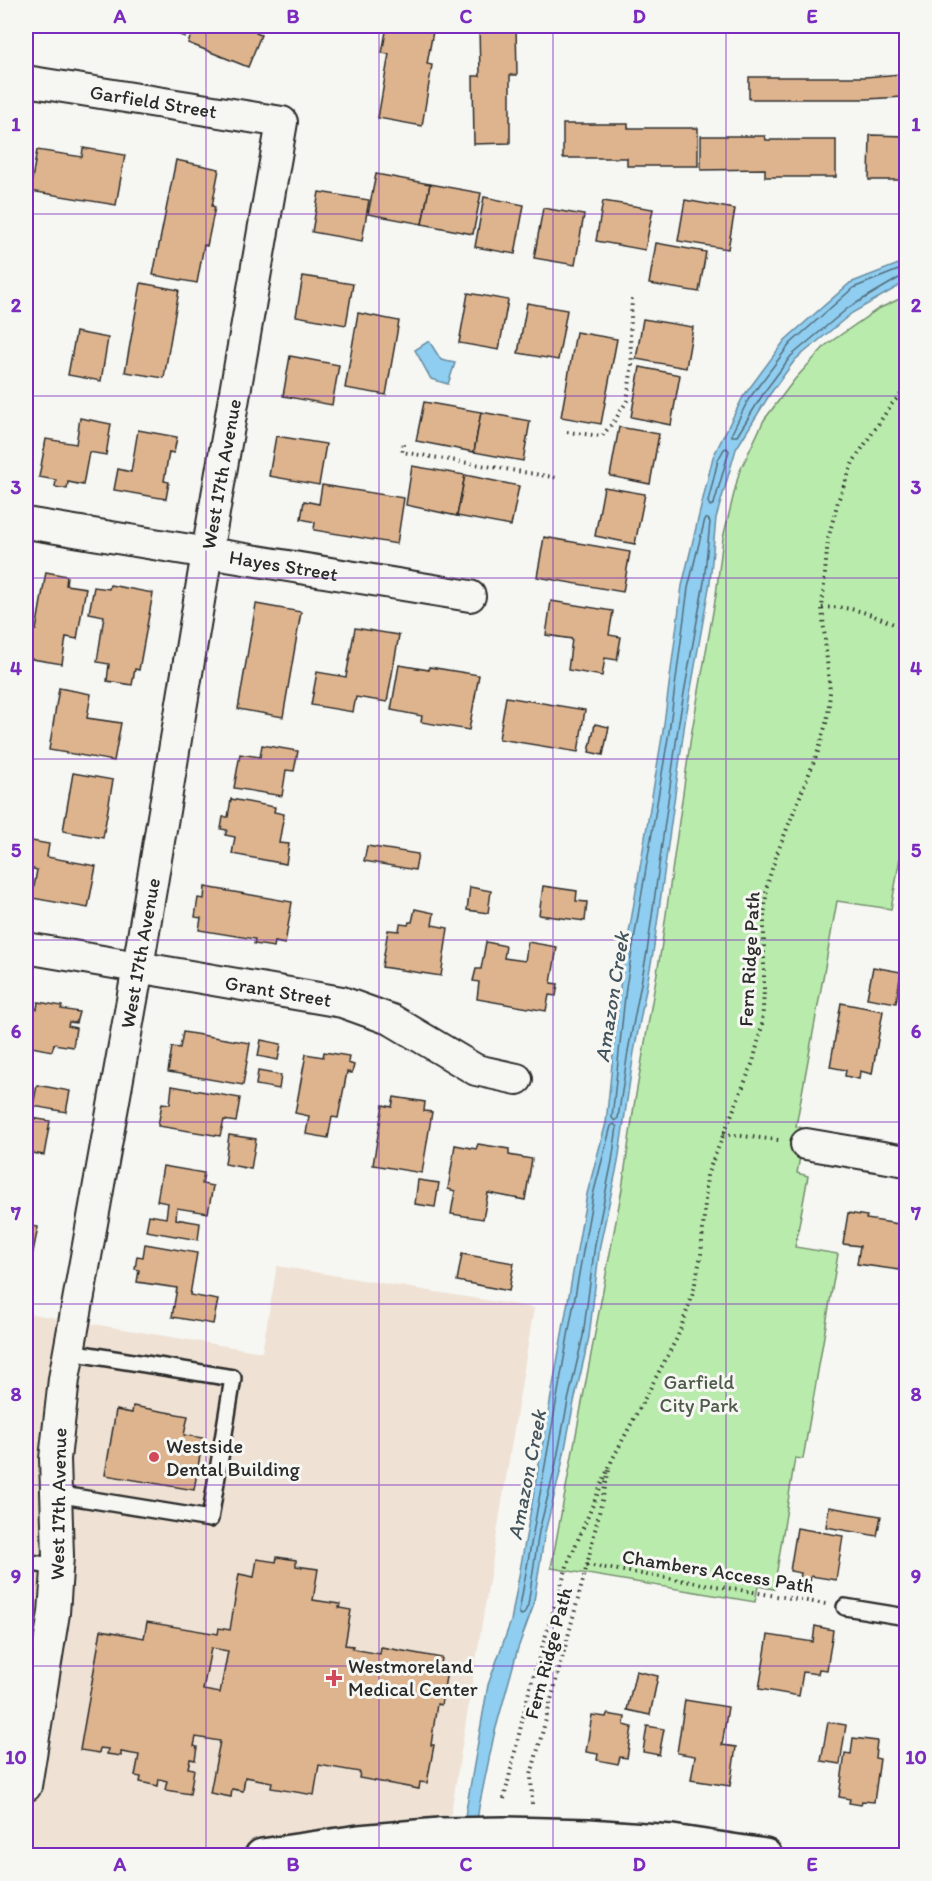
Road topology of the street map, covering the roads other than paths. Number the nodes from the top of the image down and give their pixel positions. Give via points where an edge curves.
1 (26, 81) edge
2 (282, 122) joint
3 (26, 523) edge
4 (207, 553) junction
5 (470, 596) dead end
6 (26, 948) edge
7 (138, 967) junction
8 (517, 1079) dead end
9 (806, 1143) road end
10 (906, 1161) edge
11 (70, 1352) junction
12 (56, 1494) junction
13 (26, 1562) edge
14 (57, 1567) junction
15 (845, 1607) road end
16 (906, 1617) edge
17 (26, 1786) edge
18 (262, 1856) edge
19 (765, 1856) edge

1 - 2 street, Garfield Street
2 - 4 street, West 17th Avenue
3 - 4 street, Hayes Street
4 - 5 street, Hayes Street
4 - 7 street, West 17th Avenue
6 - 7 street, Grant Street
7 - 8 street, Grant Street via 359,1007 392,1020 476,1070
7 - 11 street, West 17th Avenue
9 - 10 street
11 - 12 street, West 17th Avenue via 55,1459
11 - 12 lane via 233,1378 210,1519
12 - 14 street, West 17th Avenue
13 - 14 lane
14 - 17 street, West 17th Avenue via 51,1636
15 - 16 lane
18 - 19 main road, bridge via 440,1835 521,1834 672,1842

